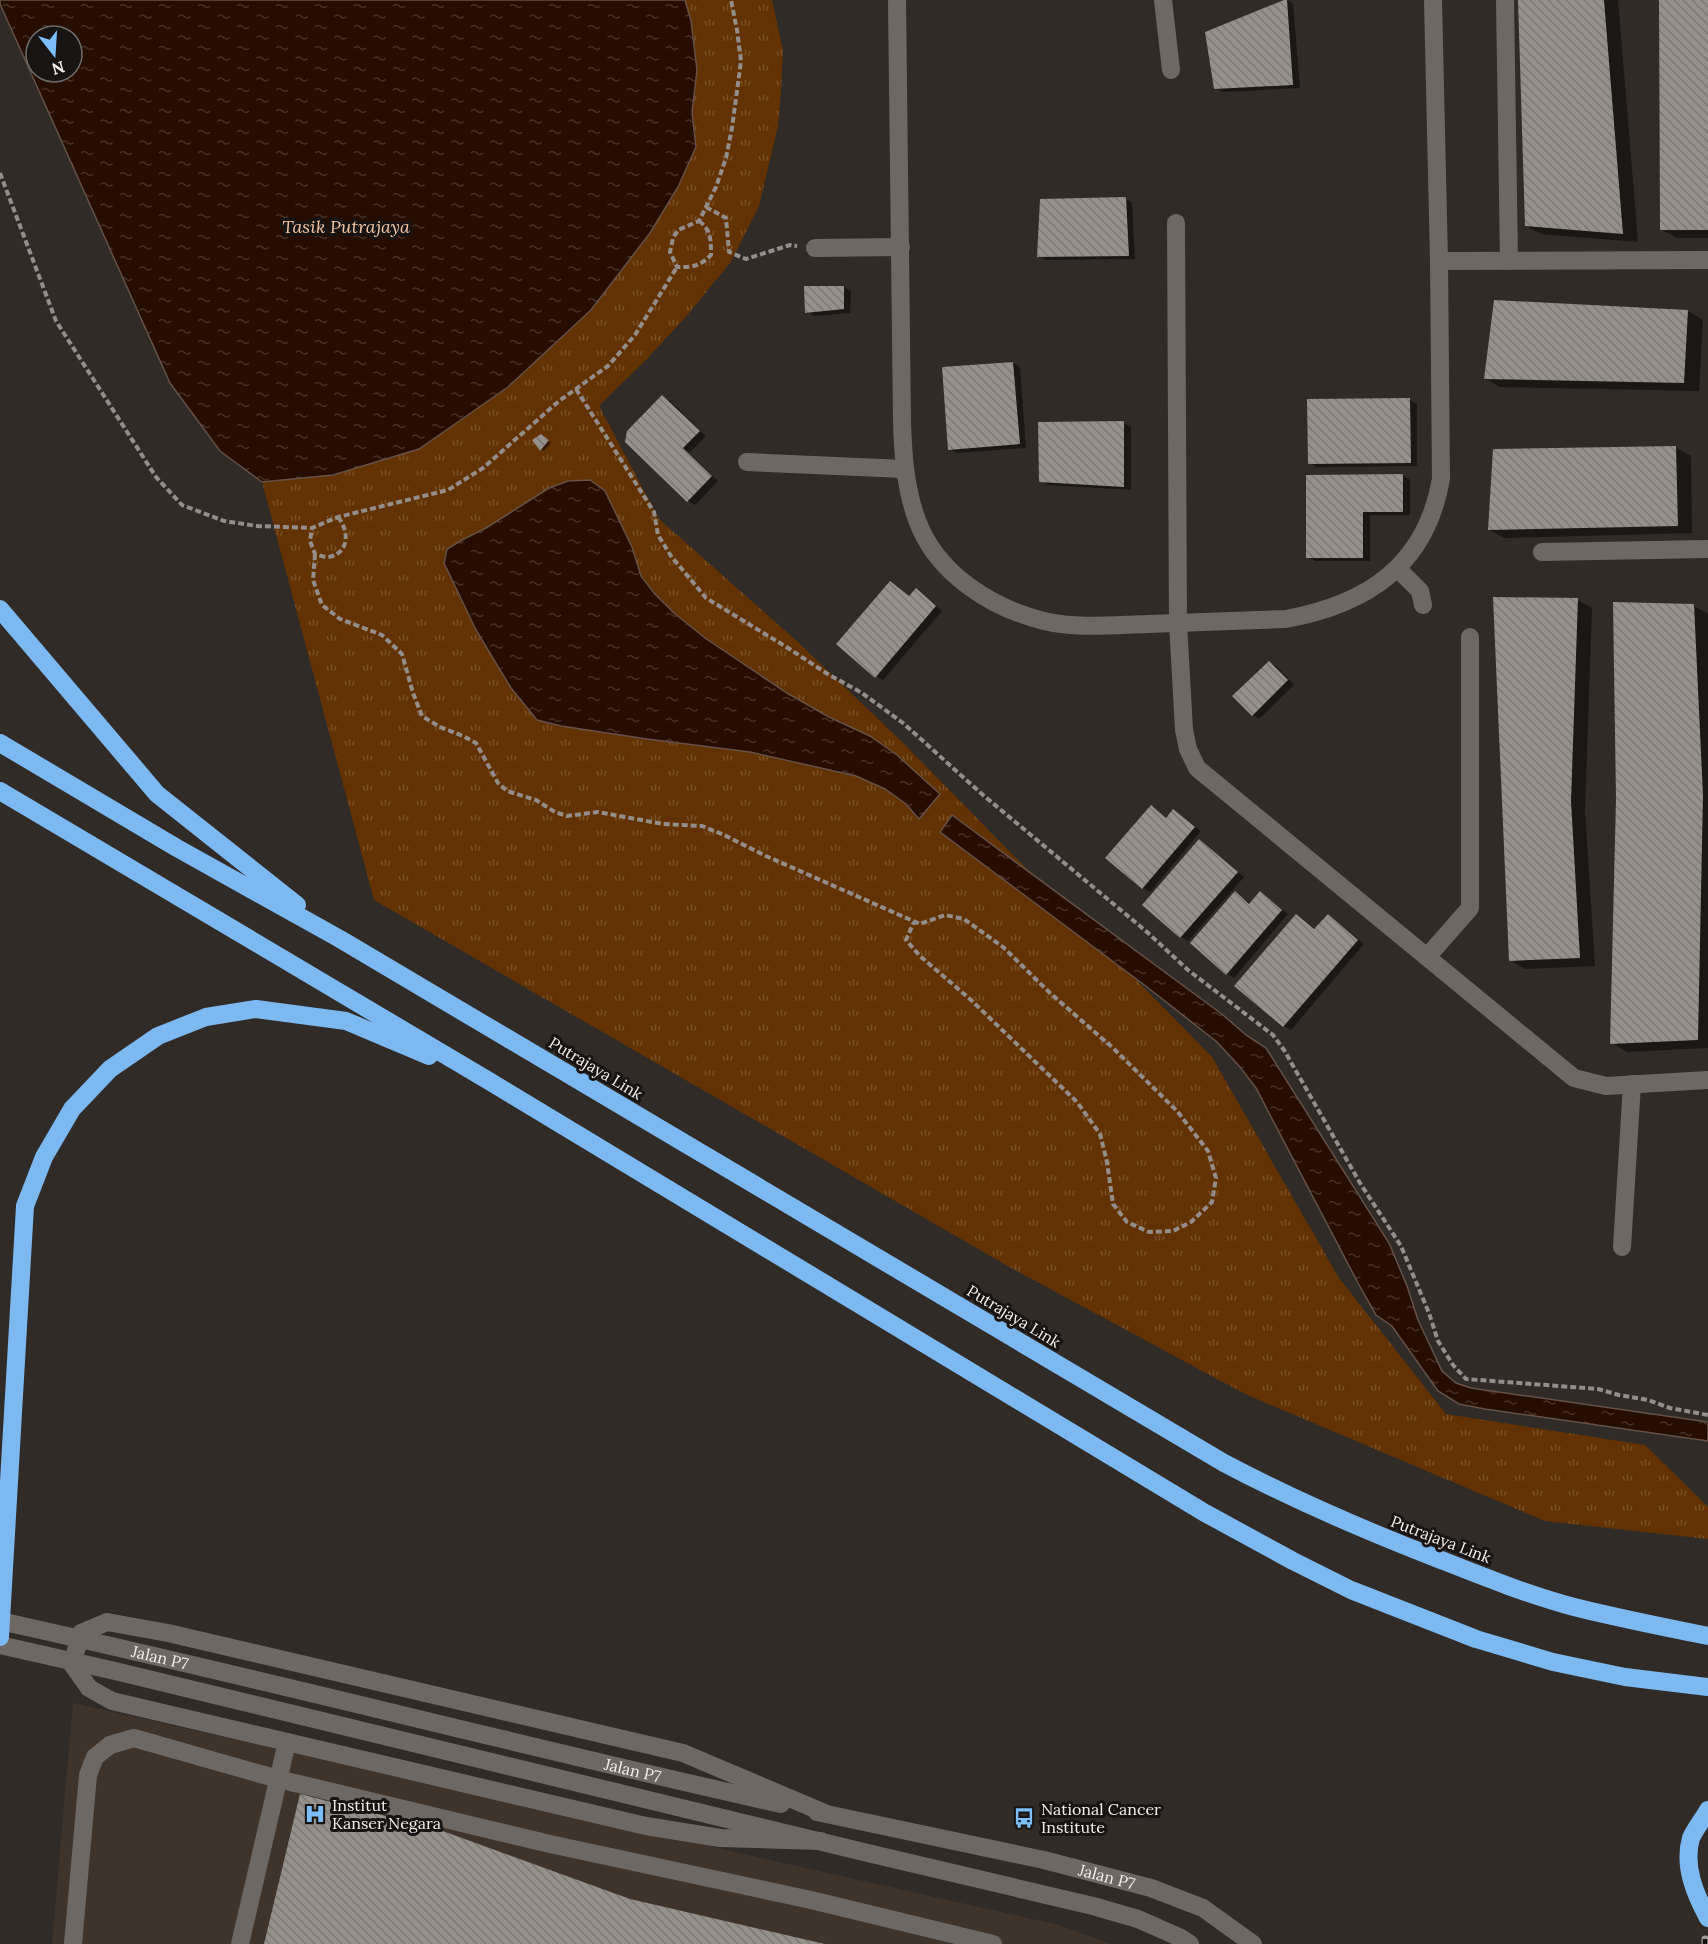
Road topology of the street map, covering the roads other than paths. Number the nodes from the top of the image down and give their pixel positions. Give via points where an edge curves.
1 (897, 0) edge
2 (1163, 0) edge
3 (1433, 0) edge
4 (1505, 0) edge
5 (1171, 70) dead end
6 (1176, 223) dead end
7 (901, 247) junction
8 (815, 248) road end
9 (1708, 260) edge
10 (1439, 261) junction
11 (1509, 261) junction
12 (747, 462) dead end
13 (904, 468) junction
14 (1708, 549) edge
15 (1542, 552) dead end
16 (1398, 569) junction
17 (1423, 605) dead end
18 (0, 609) edge
19 (1178, 623) junction
20 (1470, 637) dead end
21 (0, 743) edge
22 (0, 791) edge
23 (340, 939) junction
24 (1426, 957) junction
25 (1708, 1080) edge
26 (489, 1081) junction
27 (1632, 1084) junction
28 (1622, 1247) dead end
29 (0, 1621) edge
30 (1708, 1636) edge
31 (0, 1637) edge
32 (0, 1645) edge
33 (1708, 1687) edge
34 (287, 1742) junction
35 (278, 1779) junction
36 (1708, 1810) edge
37 (827, 1815) junction
38 (821, 1841) junction
39 (1708, 1918) edge
40 (73, 1944) edge
41 (240, 1944) edge
42 (993, 1944) edge
43 (1190, 1944) edge
44 (1253, 1944) edge

1 - 7 street
2 - 5 street
3 - 10 street
4 - 11 street
6 - 19 street
7 - 8 street
7 - 13 street
9 - 11 street
10 - 11 street
10 - 16 street via 1441,478 1437,504
12 - 13 street
13 - 19 street via 917,522 933,552 956,577 989,600 1045,621 1088,626
14 - 15 street
16 - 17 street via 1420,591
16 - 19 street via 1360,596 1312,614 1286,619
18 - 23 highway via 157,794
19 - 24 street via 1184,730 1197,768
20 - 24 street via 1470,908
21 - 23 highway
22 - 26 highway
23 - 30 highway, Putrajaya Link via 1280,1493 1504,1585 1572,1606
24 - 27 street via 1574,1078 1606,1086
25 - 27 street
26 - 31 highway via 346,1021 256,1009 206,1017 158,1036 110,1069 72,1109 44,1157 25,1206
26 - 33 highway via 1205,1513 1293,1562 1351,1590 1476,1639 1553,1662 1624,1677
27 - 28 street
29 - 37 street, Jalan P7
32 - 38 street, Jalan P7
34 - 35 street
34 - 37 street via 112,1701 89,1688 72,1665 81,1633 107,1622 168,1633 684,1754
34 - 38 street via 646,1826 720,1839
35 - 40 street via 134,1738 110,1745 95,1758 88,1775
35 - 41 street
35 - 42 street via 550,1845 811,1900
36 - 39 highway via 1692,1838 1688,1862 1694,1890
37 - 44 street, Jalan P7 via 1044,1860 1151,1888 1203,1908
38 - 43 street, Jalan P7 via 1138,1918

